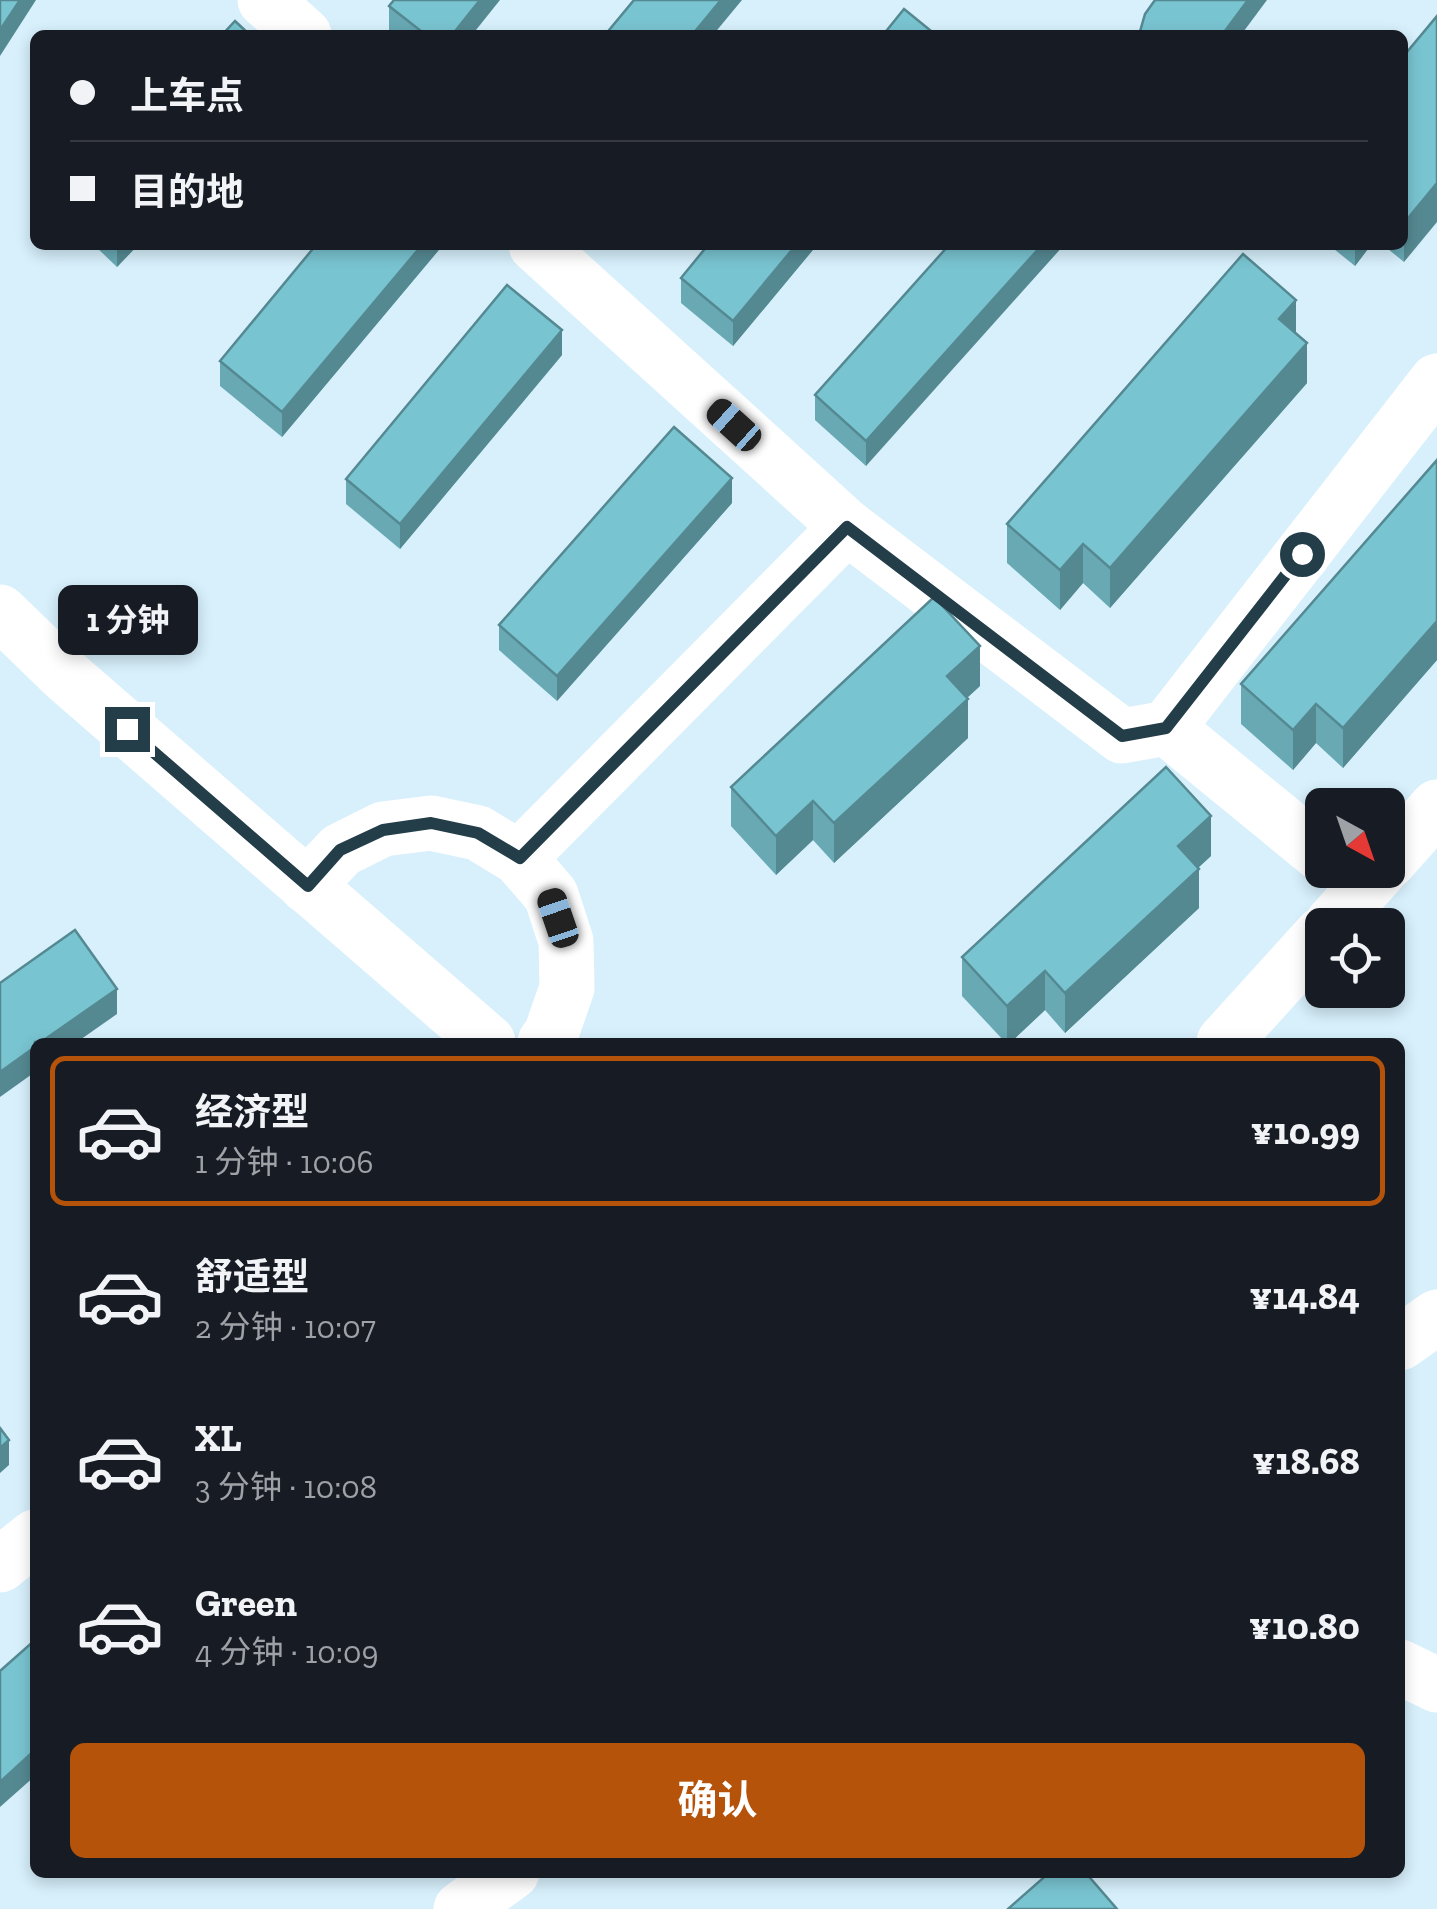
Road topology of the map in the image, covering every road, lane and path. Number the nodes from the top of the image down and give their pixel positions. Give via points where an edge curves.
1 (265, 0) edge
2 (298, 30) edge
3 (542, 250) edge
4 (1437, 380) edge
5 (847, 527) junction
6 (0, 612) edge
7 (1166, 728) junction
8 (1437, 807) edge
9 (1405, 834) edge
10 (1305, 839) edge
11 (520, 858) junction
12 (308, 886) junction
13 (1305, 953) edge
14 (483, 1038) edge
15 (548, 1038) edge
16 (1228, 1038) edge
17 (1437, 1316) edge
18 (1405, 1338) edge
19 (30, 1540) edge
20 (0, 1564) edge
21 (1405, 1669) edge
22 (1437, 1685) edge
23 (504, 1878) edge
24 (461, 1909) edge

1 - 2 street
3 - 5 street
4 - 7 street
5 - 7 street via 1122,736
5 - 11 street
6 - 12 street
7 - 10 street
8 - 9 street
11 - 12 street via 478,833 431,823 383,830 340,850
11 - 15 street via 551,895 566,940 567,988
12 - 14 street
13 - 16 street
17 - 18 street
19 - 20 street
21 - 22 street
23 - 24 street

